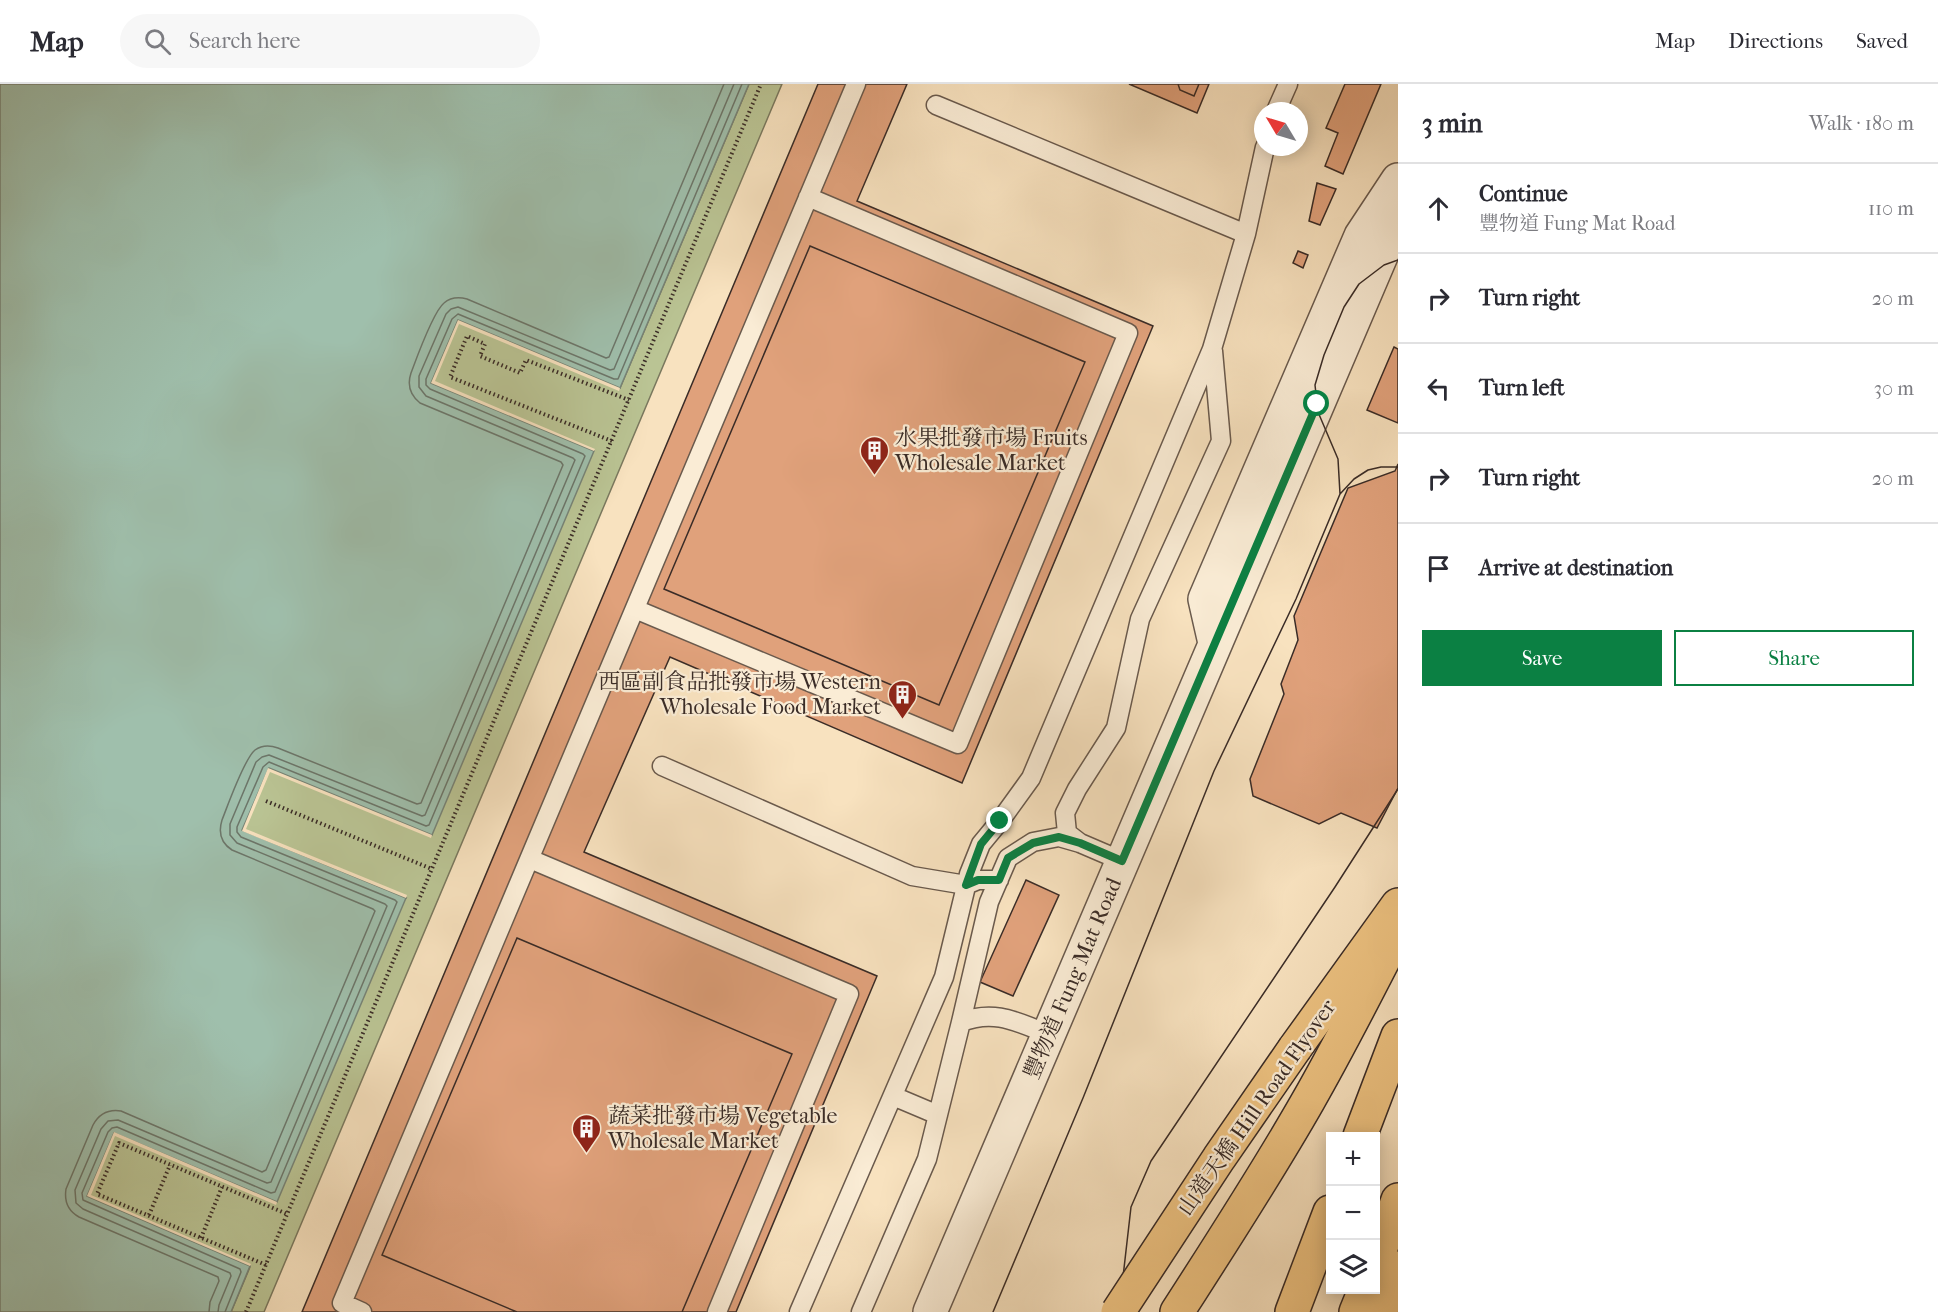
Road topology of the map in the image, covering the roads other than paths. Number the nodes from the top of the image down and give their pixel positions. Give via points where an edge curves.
1 (856, 84) edge
2 (1288, 84) edge
3 (1280, 102) edge
4 (936, 105) dead end
5 (1263, 156) edge
6 (1398, 180) edge
7 (808, 197) junction
8 (1398, 216) edge
9 (1246, 234) junction
10 (1380, 253) edge
11 (1212, 349) junction
12 (635, 609) junction
13 (662, 766) dead end
14 (1080, 843) junction
15 (530, 859) junction
16 (1122, 861) junction
17 (999, 880) junction
18 (966, 885) junction
19 (1398, 906) edge
20 (1398, 931) edge
21 (961, 1022) junction
22 (1048, 1034) junction
23 (1398, 1036) edge
24 (1398, 1076) edge
25 (893, 1096) junction
26 (938, 1115) junction
27 (1362, 1132) edge
28 (1377, 1132) edge
29 (1398, 1200) edge
30 (1326, 1223) edge
31 (1380, 1250) edge
32 (1326, 1265) edge
33 (1398, 1268) edge
34 (1363, 1294) edge
35 (362, 1312) edge
36 (717, 1312) edge
37 (799, 1312) edge
38 (861, 1312) edge
39 (930, 1312) edge
40 (1118, 1312) edge
41 (1178, 1312) edge
42 (1292, 1312) edge
43 (1309, 1312) edge
44 (1356, 1312) edge
45 (1380, 1312) edge

1 - 7 lane
2 - 3 lane
4 - 9 lane
5 - 9 lane
6 - 10 street, 豐物道 Fung Mat Road
7 - 12 lane
7 - 12 lane via 1128,333 958,744
8 - 10 street, 豐物道 Fung Mat Road
9 - 11 lane
10 - 16 street, 豐物道 Fung Mat Road
11 - 14 lane via 1221,441 1140,620 1116,728 1065,813 1067,833
11 - 18 lane via 1031,778 981,844
12 - 15 lane
13 - 18 lane via 912,876
14 - 16 lane
14 - 17 lane via 1059,837 1033,843 1008,858
15 - 35 lane via 342,1303
15 - 36 lane via 849,994
16 - 22 street, 豐物道 Fung Mat Road
17 - 18 lane via 978,880
17 - 21 lane via 989,902
18 - 25 lane via 944,977
19 - 40 main road, 山道天橋 Hill Road Flyover, bridge via 1219,1158
20 - 41 main road via 1308,1102
21 - 22 lane via 977,1016 1004,1017
21 - 26 lane
22 - 39 street, 豐物道 Fung Mat Road
23 - 27 main road
24 - 28 main road
25 - 26 lane
25 - 37 lane
26 - 38 lane via 927,1159
29 - 31 main road
30 - 42 main road
32 - 43 main road
33 - 45 main road
34 - 44 main road

